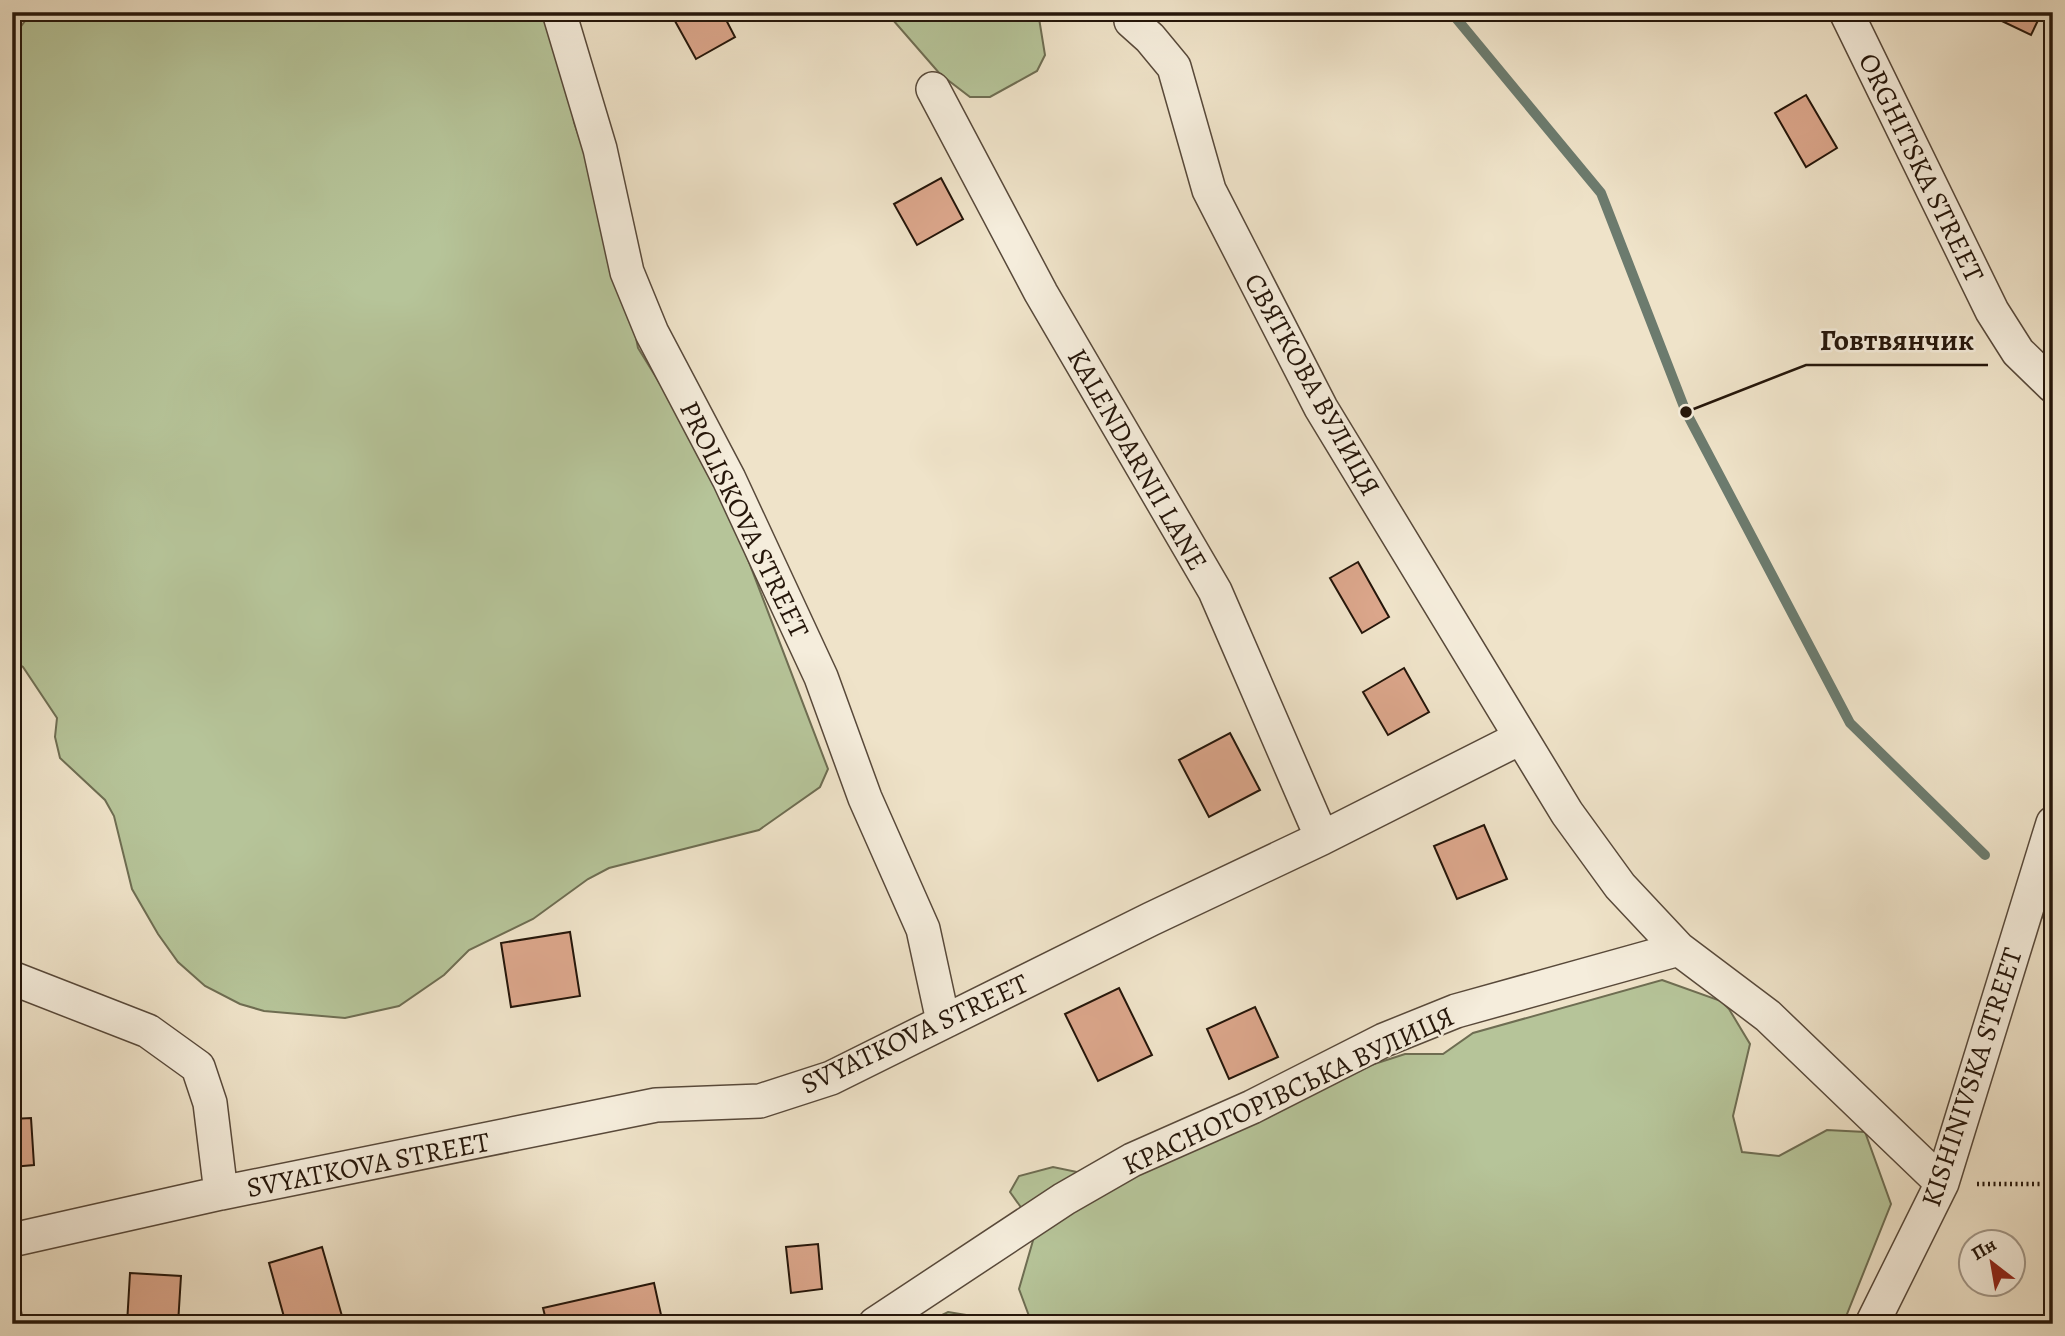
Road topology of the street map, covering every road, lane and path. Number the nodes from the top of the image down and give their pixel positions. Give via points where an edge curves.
1 (559, 12) edge
2 (1846, 12) edge
3 (1131, 21) dead end
4 (933, 89) dead end
5 (2053, 386) edge
6 (1520, 738) junction
7 (2053, 823) edge
8 (1322, 838) junction
9 (1679, 949) junction
10 (12, 978) edge
11 (943, 1021) junction
12 (1942, 1184) junction
13 (2053, 1184) edge
14 (221, 1193) junction
15 (12, 1240) edge
16 (875, 1324) edge
17 (1872, 1324) edge

1 - 11 street, PROLISKOVA STREET via 600,149 627,272 652,333 729,479 821,677 865,797 923,929
2 - 5 street, ORGHITSKA STREET via 1992,311 2018,352
3 - 6 street, СВЯТКОВА ВУЛИЦЯ via 1174,66 1209,190 1321,408
4 - 8 street, KALENDARNII LANE via 1041,293 1215,591
6 - 8 street, SVYATKOVA STREET
6 - 9 street, СВЯТКОВА ВУЛИЦЯ via 1620,886
7 - 12 street, KISHINIVSKA STREET
8 - 11 street, SVYATKOVA STREET
9 - 12 street, СВЯТКОВА ВУЛИЦЯ via 1768,1016
9 - 16 street, КРАСНОГОРІВСЬКА ВУЛИЦЯ via 1456,1011 1384,1040 1252,1107 1132,1160 1064,1199
10 - 14 street, SVYATKOVA STREET via 148,1031 198,1067 210,1103
11 - 14 street, SVYATKOVA STREET via 831,1078 760,1101 656,1105
12 - 13 path
12 - 17 street, KISHINIVSKA STREET
14 - 15 street

